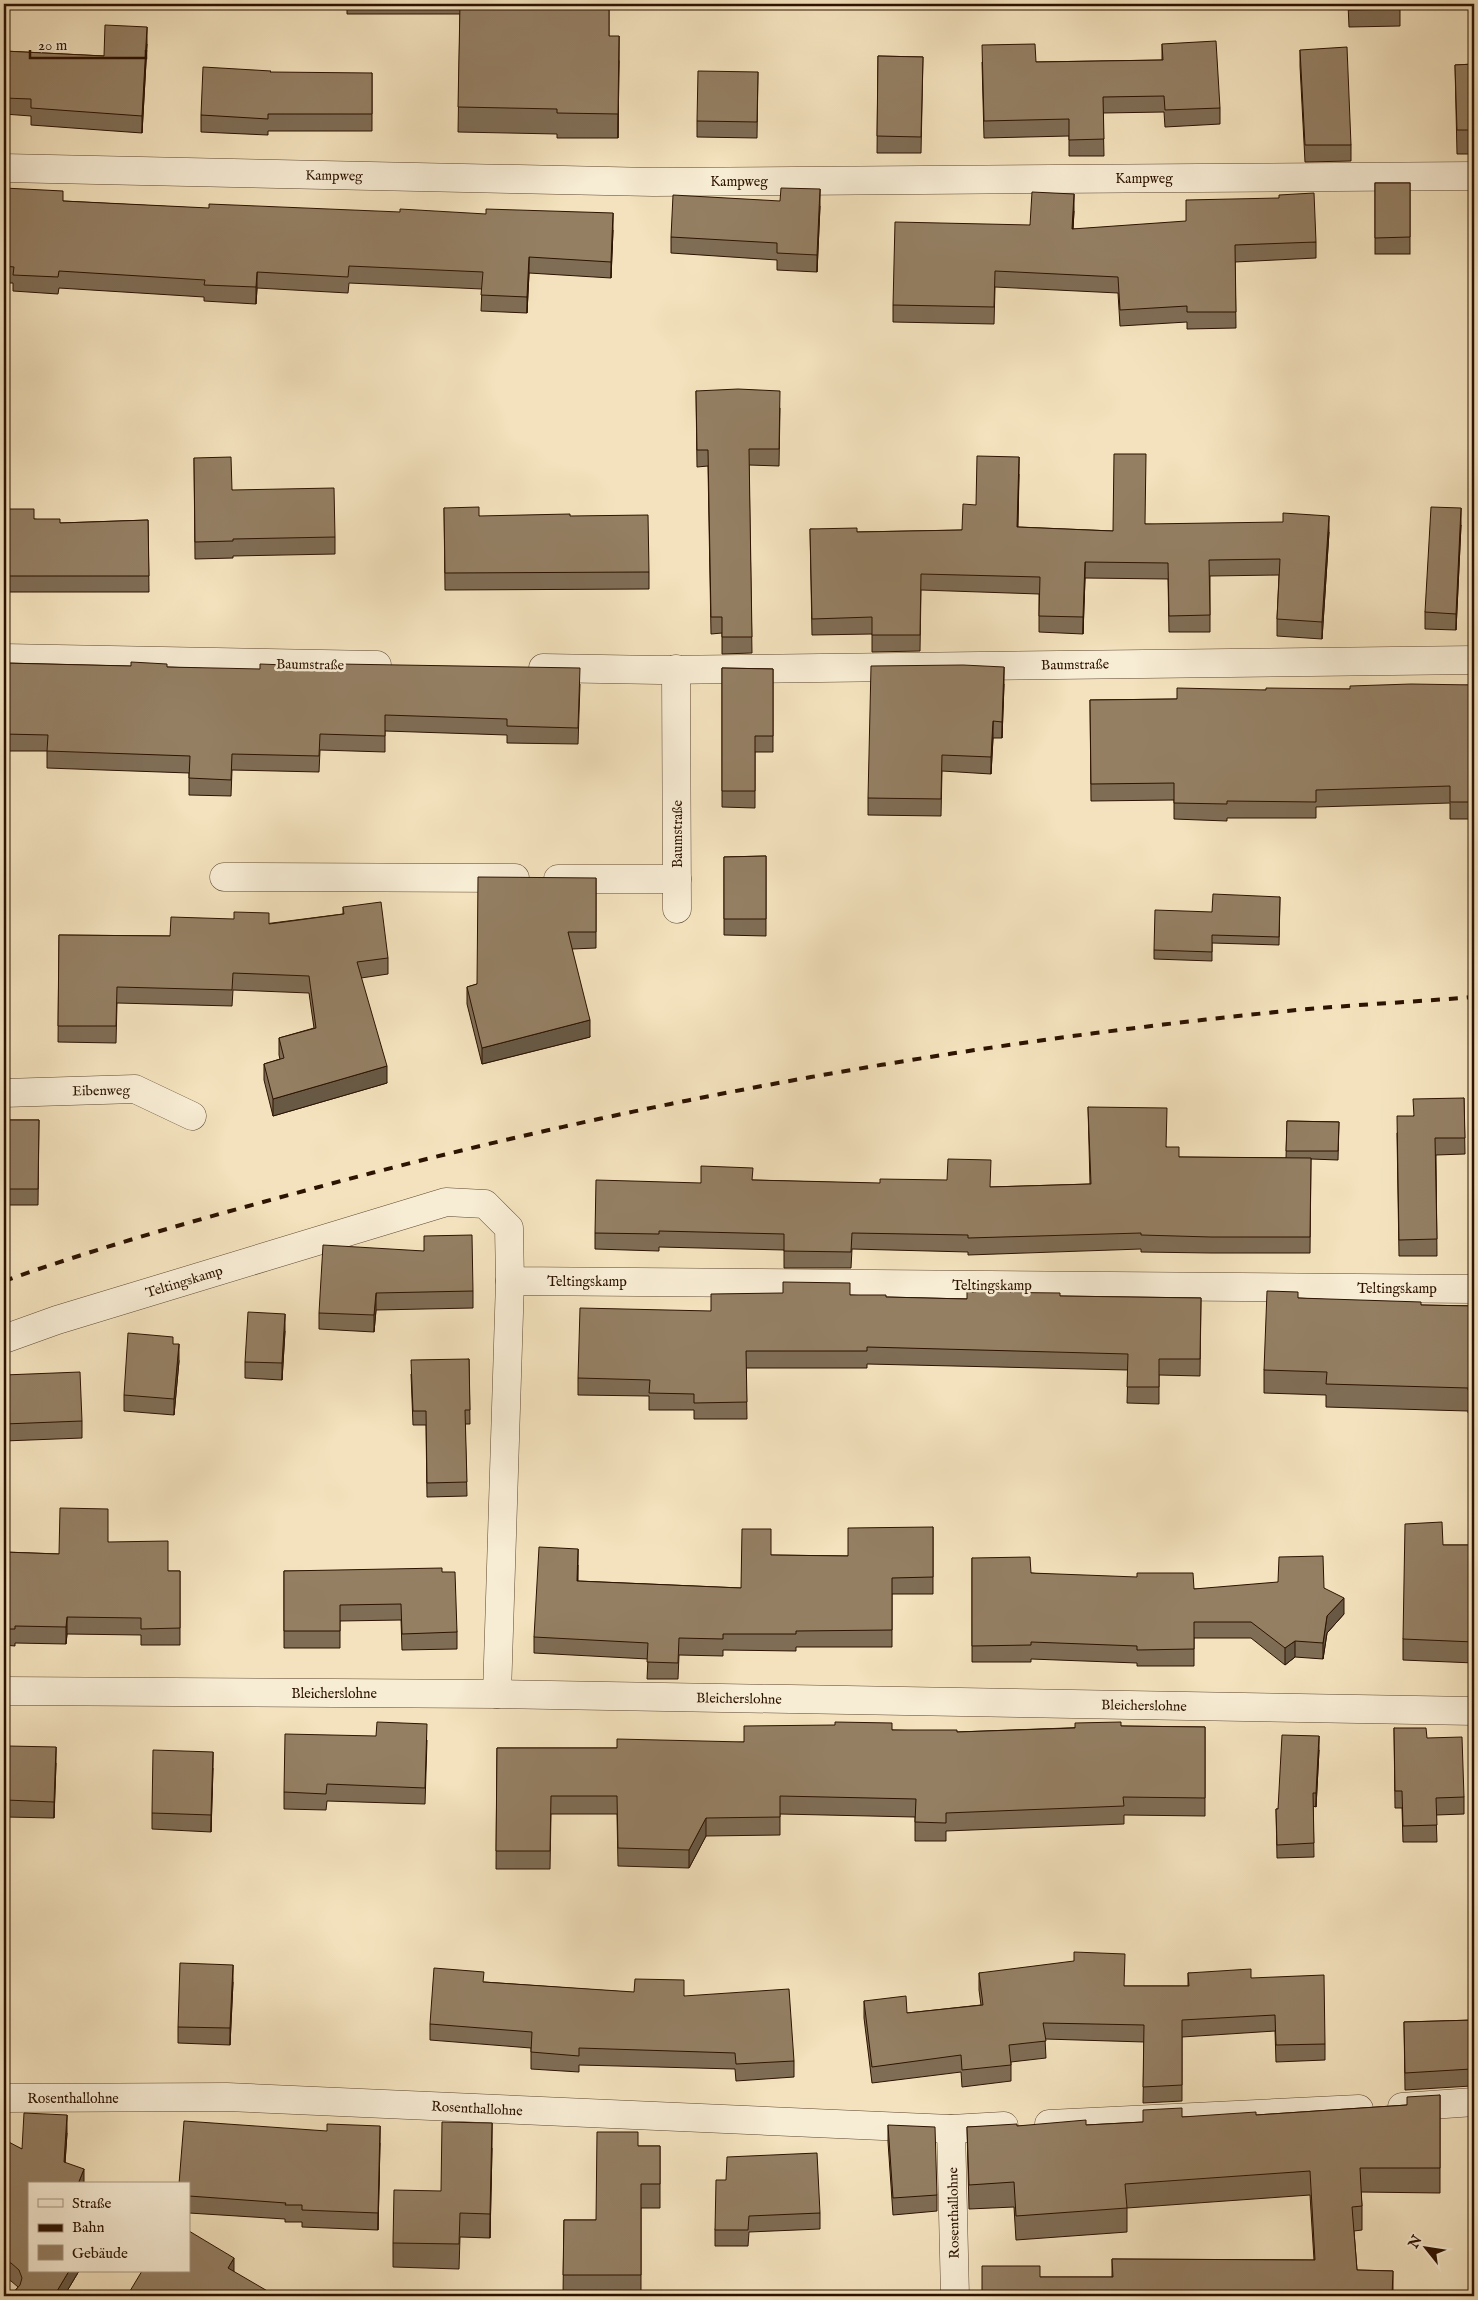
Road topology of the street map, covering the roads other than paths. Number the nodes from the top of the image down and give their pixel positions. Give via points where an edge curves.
1 (4, 168) edge
2 (1474, 176) edge
3 (4, 658) edge
4 (1474, 660) edge
5 (401, 665) edge
6 (520, 667) edge
7 (676, 669) junction
8 (224, 877) dead end
9 (677, 879) junction
10 (677, 909) dead end
11 (4, 1093) edge
12 (192, 1116) dead end
13 (510, 1281) junction
14 (1474, 1289) edge
15 (4, 1339) edge
16 (4, 1691) edge
17 (497, 1694) junction
18 (1474, 1711) edge
19 (4, 2098) edge
20 (1474, 2102) edge
21 (951, 2129) junction
22 (955, 2296) edge

1 - 2 street, Kampweg via 652,182
3 - 5 street, Baumstraße
4 - 7 street, Baumstraße
6 - 7 street, Baumstraße
7 - 9 street, Baumstraße
8 - 9 street, Baumstraße
9 - 10 street, Baumstraße
11 - 12 street, Eibenweg via 135,1089
13 - 14 street, Teltingskamp
13 - 15 street, Teltingskamp via 509,1228 485,1204 446,1202
13 - 17 street, Teltingskamp
16 - 17 street, Bleicherslohne
17 - 18 street, Bleicherslohne
19 - 21 street, Rosenthallohne via 227,2097
20 - 21 street, Rosenthallohne
21 - 22 street, Rosenthallohne

